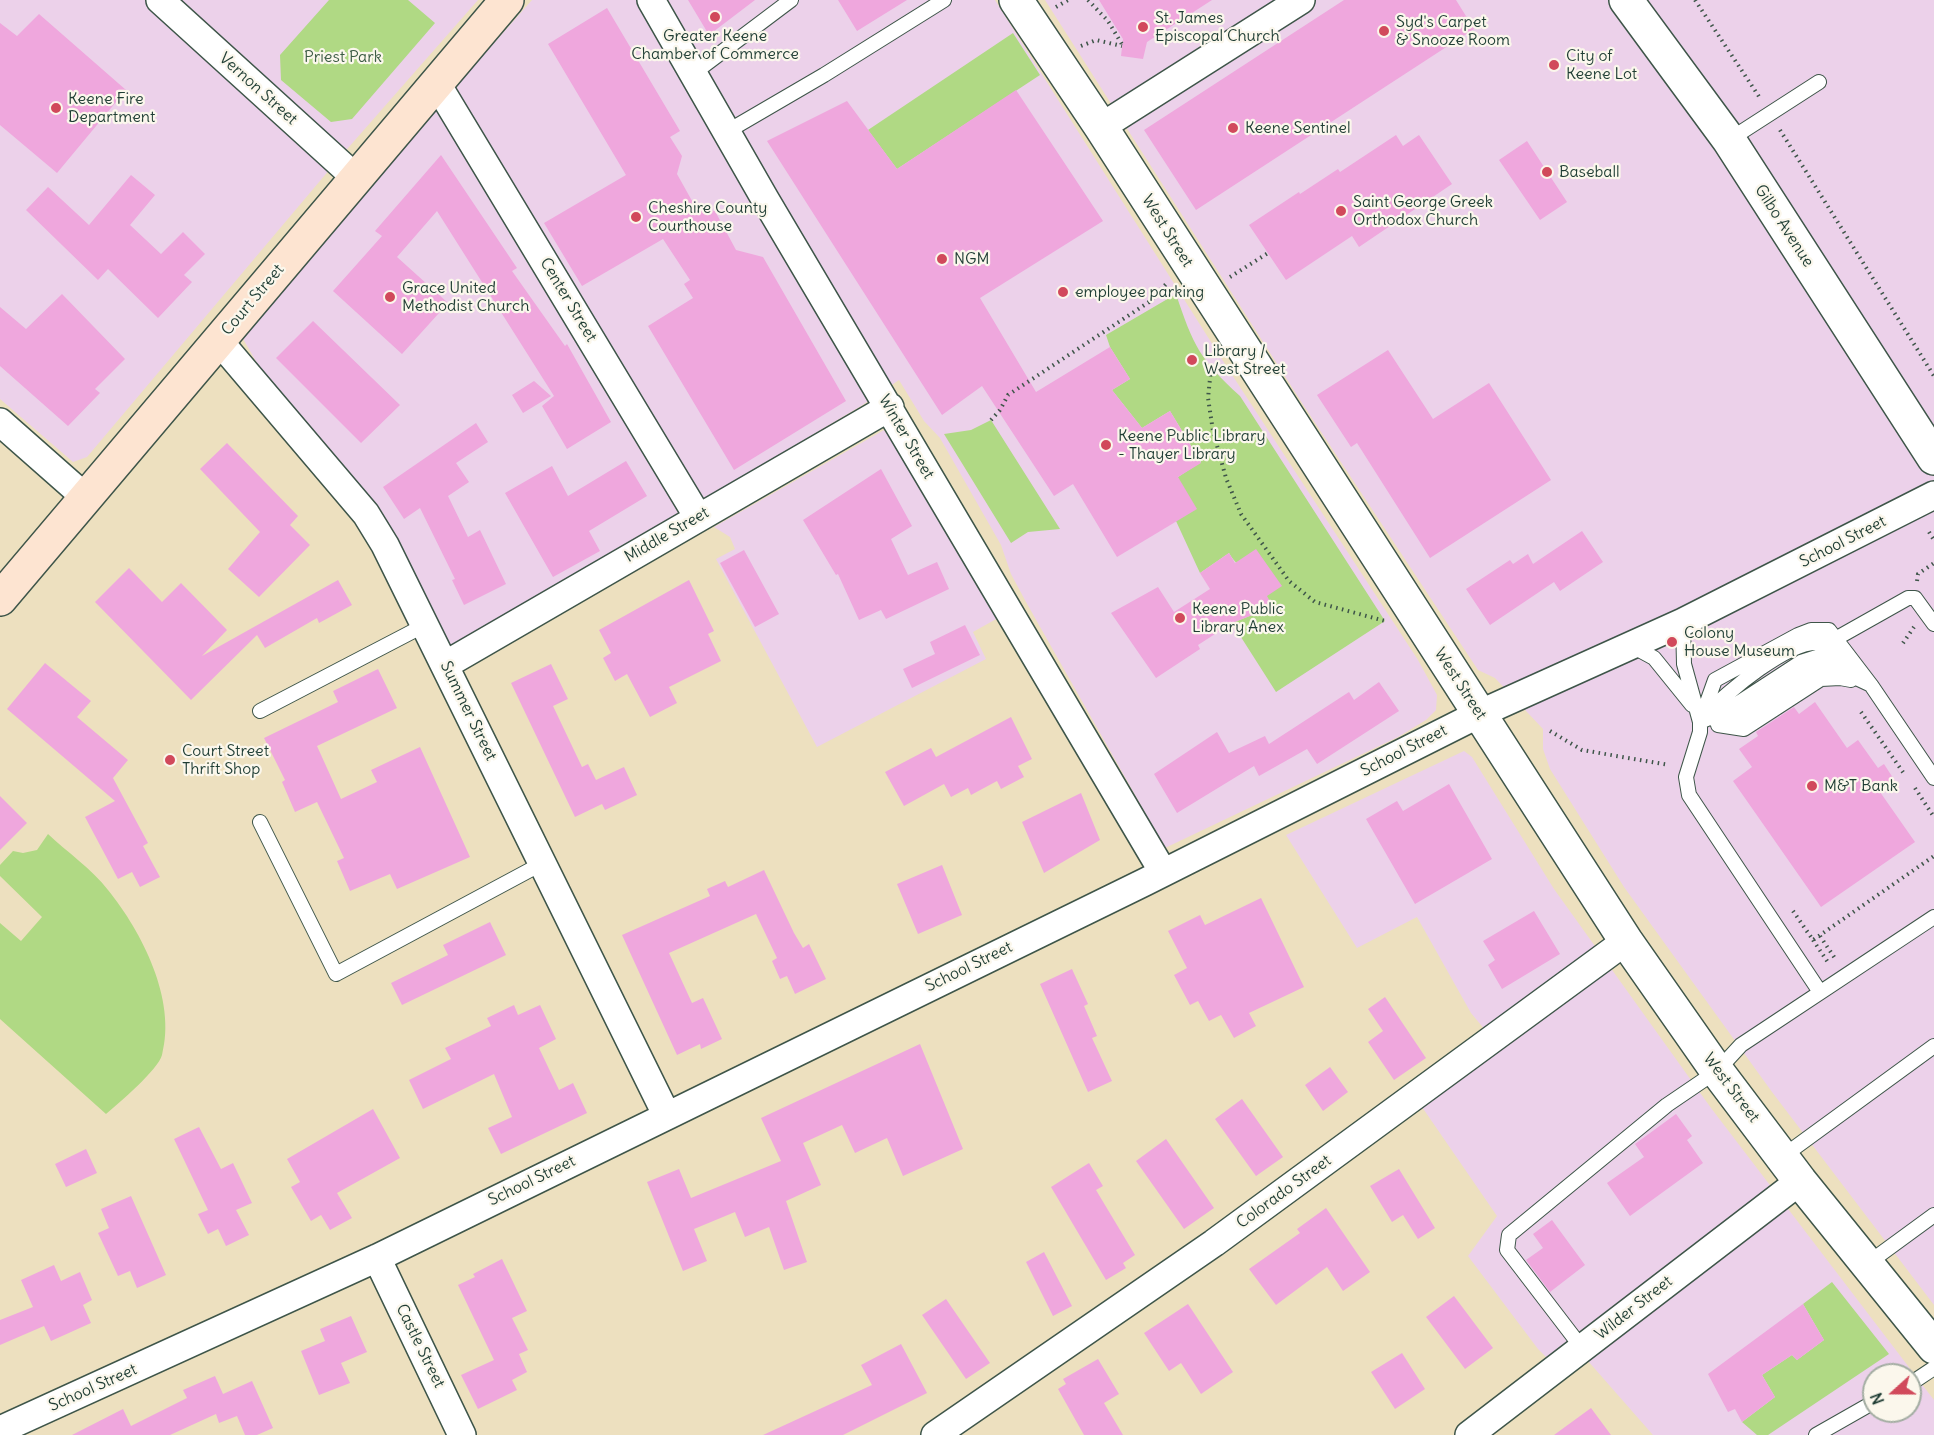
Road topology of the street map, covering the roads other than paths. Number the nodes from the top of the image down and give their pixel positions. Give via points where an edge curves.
1 (160, 0) edge
2 (507, 0) edge
3 (651, 0) edge
4 (791, 0) edge
5 (944, 0) edge
6 (1300, 0) edge
7 (1626, 0) edge
8 (1024, 3) edge
9 (694, 73) junction
10 (1819, 82) dead end
11 (437, 84) junction
12 (1101, 127) junction
13 (728, 131) junction
14 (1729, 140) junction
15 (356, 178) junction
16 (219, 342) junction
17 (890, 407) junction
18 (0, 422) edge
19 (1934, 458) edge
20 (1934, 495) edge
21 (85, 497) junction
22 (698, 517) junction
23 (0, 599) edge
24 (1683, 622) junction
25 (1934, 624) edge
26 (425, 625) junction
27 (1837, 638) junction
28 (1632, 645) junction
29 (445, 665) junction
30 (1871, 685) junction
31 (260, 711) dead end
32 (1479, 714) junction
33 (1698, 717) junction
34 (1934, 778) edge
35 (260, 822) dead end
36 (543, 862) junction
37 (1163, 872) junction
38 (1934, 917) edge
39 (1626, 941) junction
40 (1820, 992) junction
41 (1933, 1049) edge
42 (1718, 1071) junction
43 (666, 1114) junction
44 (1791, 1169) junction
45 (1934, 1215) edge
46 (377, 1258) junction
47 (1867, 1264) junction
48 (1934, 1347) edge
49 (1582, 1348) junction
50 (1862, 1409) edge
51 (0, 1430) edge
52 (462, 1435) edge
53 (935, 1435) edge
54 (1469, 1435) edge
55 (1816, 1435) edge

1 - 15 street, Vernon Street
2 - 11 main road, Court Street
3 - 9 street, Winter Street
4 - 9 lane
5 - 13 lane
6 - 12 street
7 - 14 street, Gilbo Avenue
8 - 12 street, West Street
9 - 13 street, Winter Street
10 - 14 lane
11 - 15 main road, Court Street
11 - 22 street, Center Street
12 - 32 street, West Street
13 - 17 street, Winter Street
14 - 19 street, Gilbo Avenue
15 - 16 main road, Court Street
16 - 21 main road, Court Street
16 - 26 street, Summer Street via 366,514
17 - 22 street, Middle Street
17 - 37 street, Winter Street
18 - 21 street
20 - 24 street, School Street
21 - 23 main road, Court Street
22 - 29 street, Middle Street
24 - 28 street, School Street
24 - 33 lane via 1684,664
25 - 27 lane via 1915,598 1899,601
26 - 29 street, Summer Street
26 - 31 lane
27 - 30 lane
27 - 33 lane via 1829,630 1811,630 1761,653 1715,680
28 - 32 street, School Street
28 - 33 lane via 1654,658
29 - 36 street, Summer Street
30 - 33 lane via 1840,678 1821,679 1744,729
30 - 33 lane via 1830,657 1820,656 1802,662 1729,709
30 - 34 lane
32 - 37 street, School Street
32 - 39 street, West Street
33 - 40 lane via 1700,732 1686,777 1689,795
35 - 36 lane via 336,974
36 - 43 street, Summer Street
37 - 43 street, School Street
38 - 40 lane
39 - 42 street, West Street
39 - 53 street, Colorado Street via 1214,1243
40 - 42 lane via 1741,1045
41 - 44 lane
42 - 44 street, West Street
42 - 49 lane via 1667,1104 1509,1235 1507,1250
43 - 46 street, School Street
44 - 47 street, West Street
44 - 49 street, Wilder Street
45 - 47 lane
46 - 51 street, School Street
46 - 52 street, Castle Street
47 - 48 street, West Street
49 - 54 street, Wilder Street
50 - 55 lane

